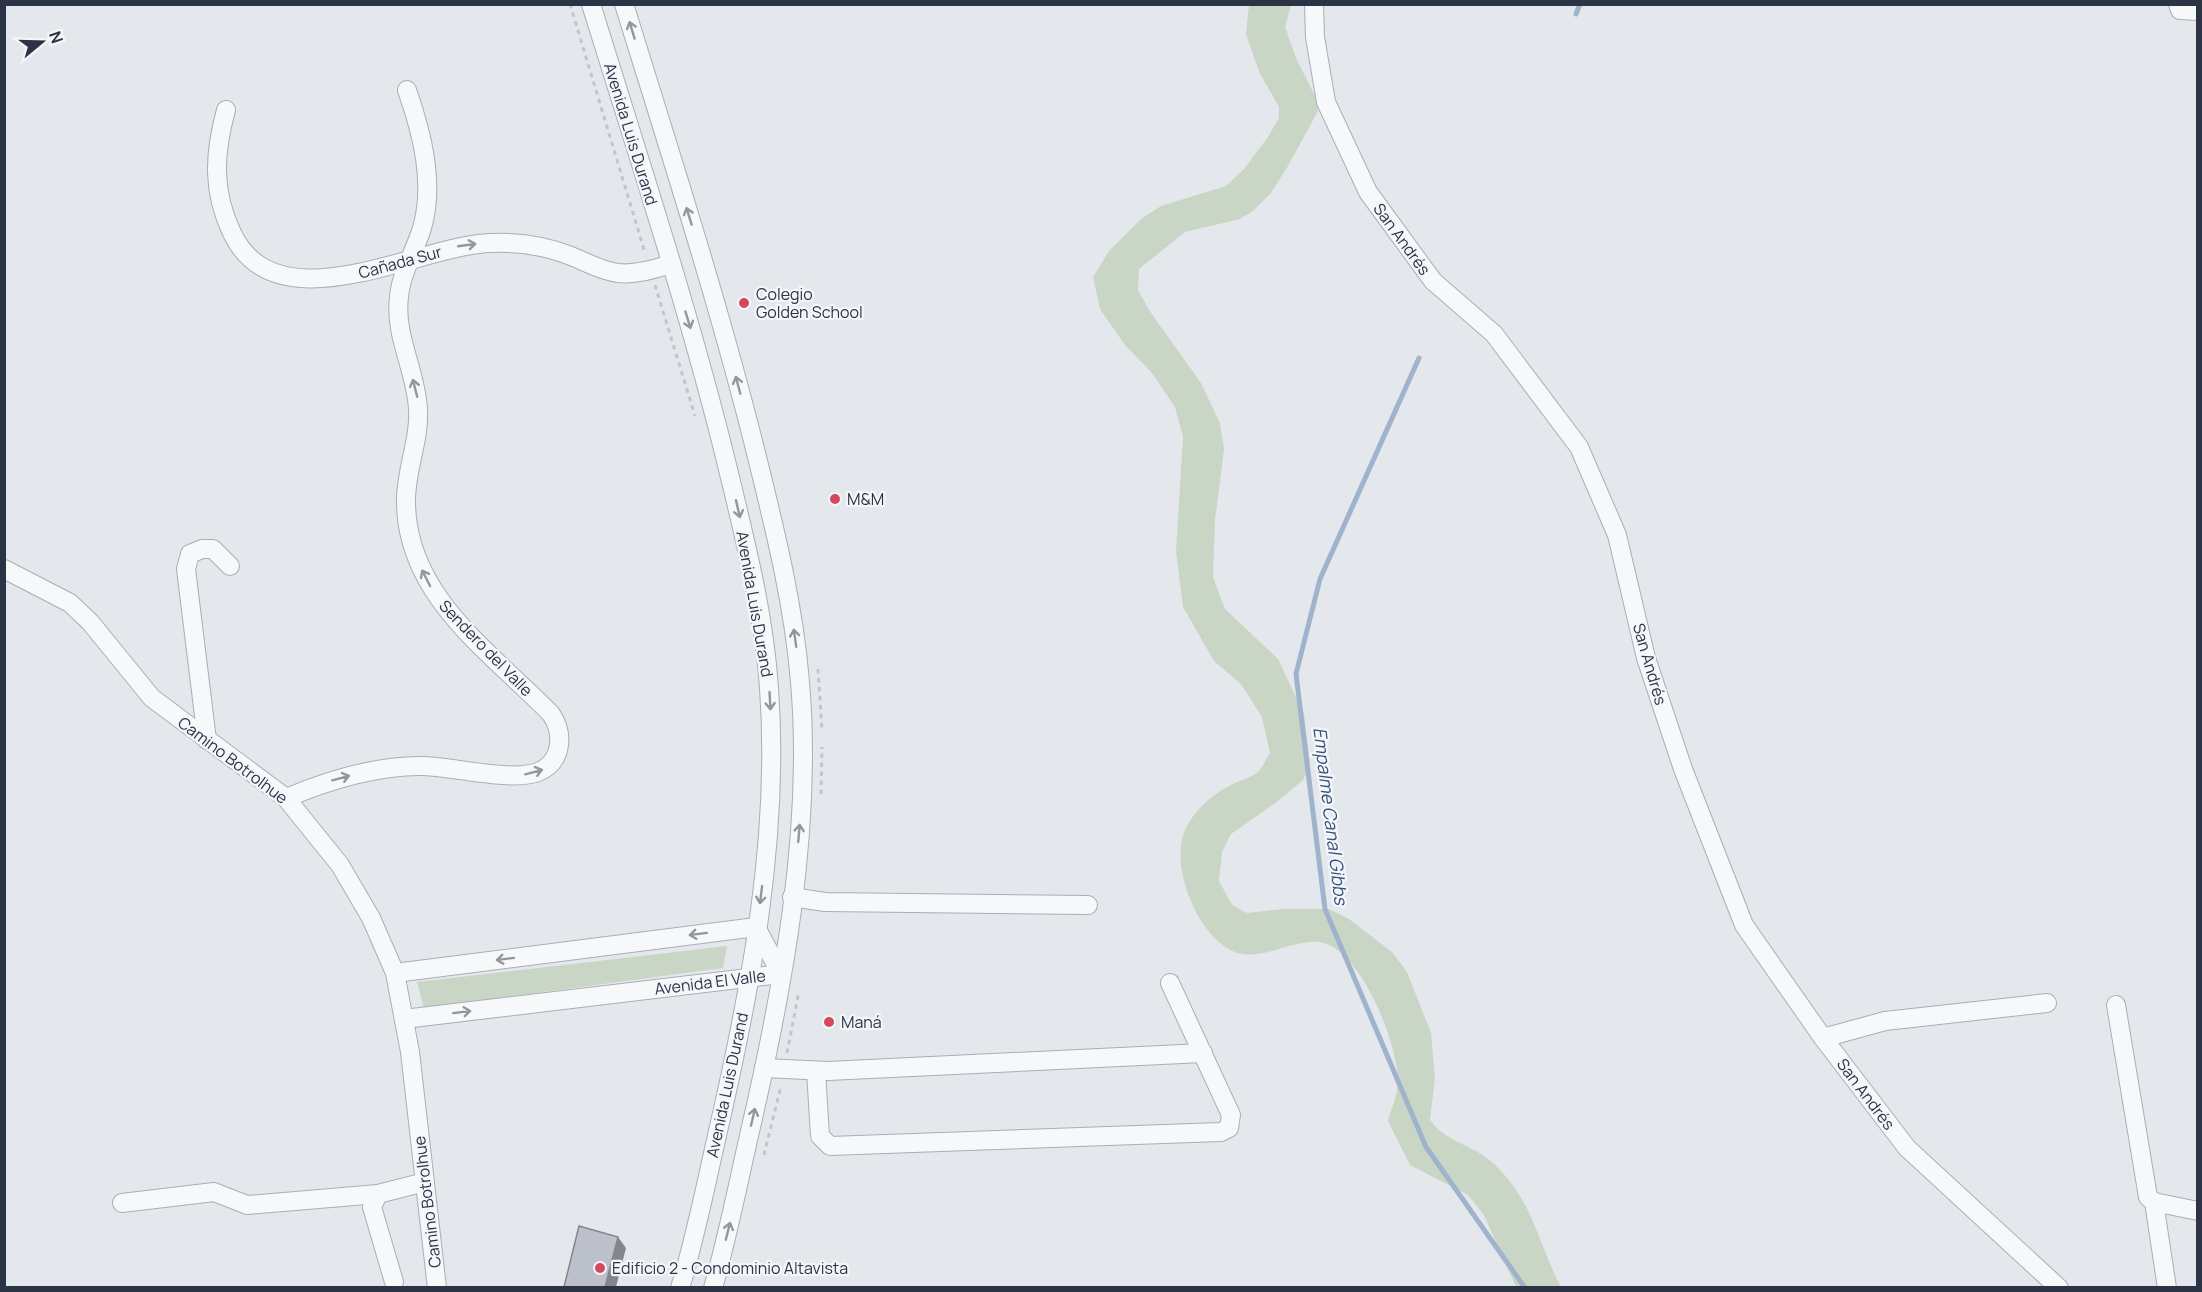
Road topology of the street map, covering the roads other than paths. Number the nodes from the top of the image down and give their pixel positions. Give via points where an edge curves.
1 (591, 4) edge
2 (624, 4) edge
3 (1314, 4) edge
4 (2178, 4) edge
5 (2198, 11) edge
6 (407, 90) dead end
7 (226, 110) dead end
8 (411, 261) junction
9 (671, 264) junction
10 (230, 566) dead end
11 (4, 569) edge
12 (207, 740) junction
13 (286, 798) junction
14 (792, 897) junction
15 (1088, 905) dead end
16 (756, 927) junction
17 (394, 973) junction
18 (781, 974) junction
19 (749, 977) junction
20 (1170, 983) dead end
21 (2048, 1003) dead end
22 (2116, 1005) dead end
23 (404, 1019) junction
24 (1823, 1038) junction
25 (1203, 1053) junction
26 (764, 1068) junction
27 (816, 1071) junction
28 (425, 1182) junction
29 (378, 1194) junction
30 (2154, 1202) junction
31 (122, 1203) dead end
32 (2198, 1211) edge
33 (393, 1282) dead end
34 (437, 1287) edge
35 (680, 1287) edge
36 (713, 1287) edge
37 (2059, 1287) edge
38 (2167, 1287) edge

1 - 9 street, Avenida Luis Durand
14 -> 2 street, Avenida Luis Durand via 803,759 800,683 791,609 764,484 722,323
3 - 24 street, San Andrés via 1326,102 1368,192 1433,281 1494,334 1579,447 1617,535 1646,658 1683,769 1744,925
4 - 5 street via 2180,10
6 - 8 street via 421,132 427,179 423,225
7 - 8 street, Cañada Sur via 217,144 217,184 230,228 252,261 274,273 298,277 344,276
8 -> 9 street, Cañada Sur via 453,248 507,243 549,249 617,273
13 -> 8 street, Sendero del Valle via 344,777 396,768 537,773 559,749 559,731 551,714 447,613 424,576 411,539 406,489 418,428 418,407 398,309
9 -> 16 street, Avenida Luis Durand via 736,502 766,650 772,759 768,833
10 - 12 street via 213,549 202,549 190,554 186,569
11 - 12 street, Camino Botrolhue via 70,603 152,698
12 - 13 street, Camino Botrolhue
13 - 17 street, Camino Botrolhue via 340,865 371,918
14 - 15 street via 825,902
14 - 18 street, Avenida Luis Durand
16 -> 17 street
16 - 18 street, Avenida El Valle
16 - 19 street, Avenida Luis Durand
17 - 23 street, Camino Botrolhue
18 - 19 street, Avenida El Valle
18 - 26 street, Avenida Luis Durand
23 -> 19 street, Avenida El Valle
19 - 35 street, Avenida Luis Durand via 728,1090
20 - 25 street
21 - 24 street via 1885,1020
22 - 30 street via 2148,1197
23 - 28 street, Camino Botrolhue
24 - 37 street, San Andrés via 1907,1148
25 - 27 street
25 - 27 street via 1231,1115 1229,1128 1221,1132 830,1146 820,1136
26 - 27 street
36 -> 26 street, Avenida Luis Durand
28 - 29 street
28 - 34 street, Camino Botrolhue
29 - 31 street via 247,1205 214,1192
29 - 33 street via 372,1207
30 - 32 street
30 - 38 street

